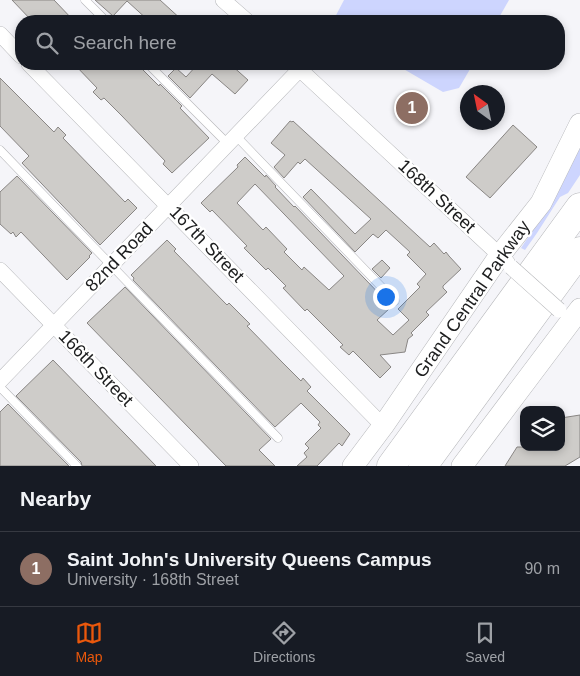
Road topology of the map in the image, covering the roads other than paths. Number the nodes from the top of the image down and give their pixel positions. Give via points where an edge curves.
1 (85, 0) edge
2 (223, 0) edge
3 (100, 15) edge
4 (240, 15) edge
5 (0, 34) edge
6 (15, 50) edge
7 (35, 70) edge
8 (155, 70) edge
9 (293, 70) edge
10 (301, 70) edge
11 (580, 124) edge
12 (232, 140) junction
13 (0, 150) edge
14 (169, 205) junction
15 (580, 207) edge
16 (580, 251) edge
17 (506, 261) junction
18 (111, 266) junction
19 (0, 270) edge
20 (395, 301) dead end
21 (573, 317) edge
22 (54, 324) junction
23 (0, 381) edge
24 (0, 387) edge
25 (383, 426) junction
26 (278, 438) dead end
27 (77, 466) edge
28 (191, 466) edge
29 (353, 466) edge
30 (391, 466) edge
31 (423, 466) edge
32 (462, 466) edge

1 - 3 lane
2 - 4 street
5 - 6 street
7 - 14 street, 167th Street
8 - 12 lane
9 - 12 street, 82nd Road
10 - 17 street, 168th Street
11 - 17 main road, Grand Central Parkway
12 - 14 street, 82nd Road
12 - 20 lane
13 - 18 lane
14 - 18 street, 82nd Road
14 - 25 street, 167th Street
15 - 30 highway, Grand Central Parkway
16 - 31 highway
17 - 21 street, 168th Street, bridge
17 - 25 main road, Grand Central Parkway
18 - 22 street, 82nd Road
18 - 26 lane
19 - 22 street, 166th Street
21 - 32 main road
22 - 23 street, 82nd Road
22 - 28 street, 166th Street
24 - 27 lane
25 - 29 main road, Grand Central Parkway

